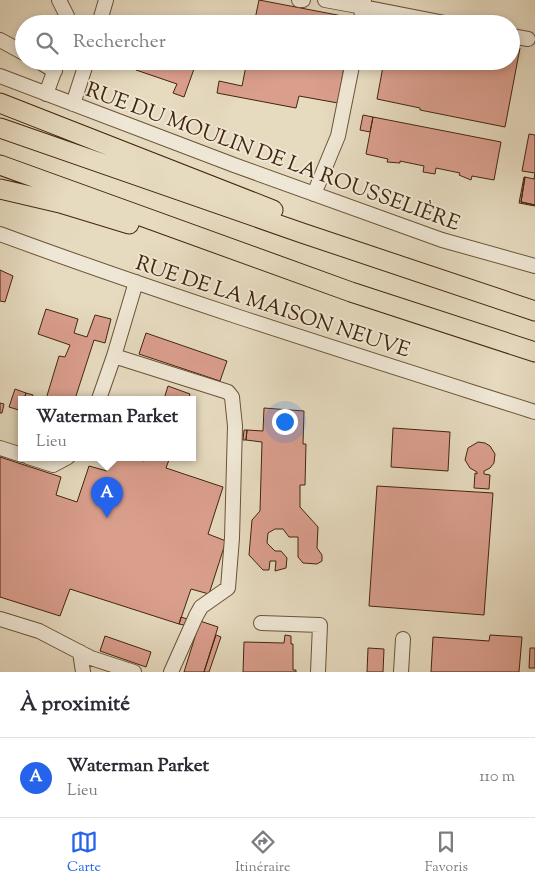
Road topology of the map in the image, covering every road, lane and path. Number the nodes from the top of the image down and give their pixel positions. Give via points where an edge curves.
1 (59, 0) edge
2 (106, 0) edge
3 (325, 0) edge
4 (364, 3) edge
5 (66, 15) edge
6 (101, 15) edge
7 (413, 15) edge
8 (520, 38) edge
9 (528, 39) dead end
10 (0, 40) edge
11 (15, 48) edge
12 (55, 70) edge
13 (84, 70) edge
14 (351, 70) edge
15 (0, 76) edge
16 (46, 94) junction
17 (0, 103) edge
18 (73, 104) junction
19 (0, 128) edge
20 (0, 165) edge
21 (0, 189) edge
22 (314, 194) junction
23 (167, 225) junction
24 (302, 233) junction
25 (0, 234) edge
26 (535, 266) edge
27 (136, 282) junction
28 (535, 310) edge
29 (535, 352) edge
30 (114, 356) junction
31 (100, 396) edge
32 (535, 412) edge
33 (0, 448) edge
34 (18, 454) edge
35 (40, 461) edge
36 (60, 461) edge
37 (0, 619) edge
38 (261, 623) dead end
39 (403, 639) dead end
40 (80, 652) junction
41 (83, 672) edge
42 (134, 672) edge
43 (171, 672) edge
44 (318, 672) edge
45 (401, 672) edge

1 - 5 street
2 - 6 street
3 - 4 street
4 - 7 street
8 - 9 street
10 - 11 street
12 - 16 street
13 - 18 street
14 - 22 street via 338,136
15 - 16 street, RUE DU MOULIN DE LA ROUSSELIÈRE
16 - 18 street, RUE DU MOULIN DE LA ROUSSELIÈRE
17 - 24 highway via 299,221
18 - 22 street, RUE DU MOULIN DE LA ROUSSELIÈRE
19 - 24 highway
20 - 23 highway
21 - 23 highway via 60,203 150,231
22 - 26 street, RUE DU MOULIN DE LA ROUSSELIÈRE via 442,240
23 - 29 highway via 351,292
24 - 28 highway
25 - 27 street, RUE DE LA MAISON NEUVE
27 - 30 street
27 - 32 street, RUE DE LA MAISON NEUVE
30 - 31 street
30 - 43 street via 228,392 232,397 235,426 228,588 198,611
33 - 34 street
35 - 36 street via 53,465
37 - 40 street via 39,631
38 - 44 street via 320,625
39 - 45 street
40 - 41 street
40 - 42 street

